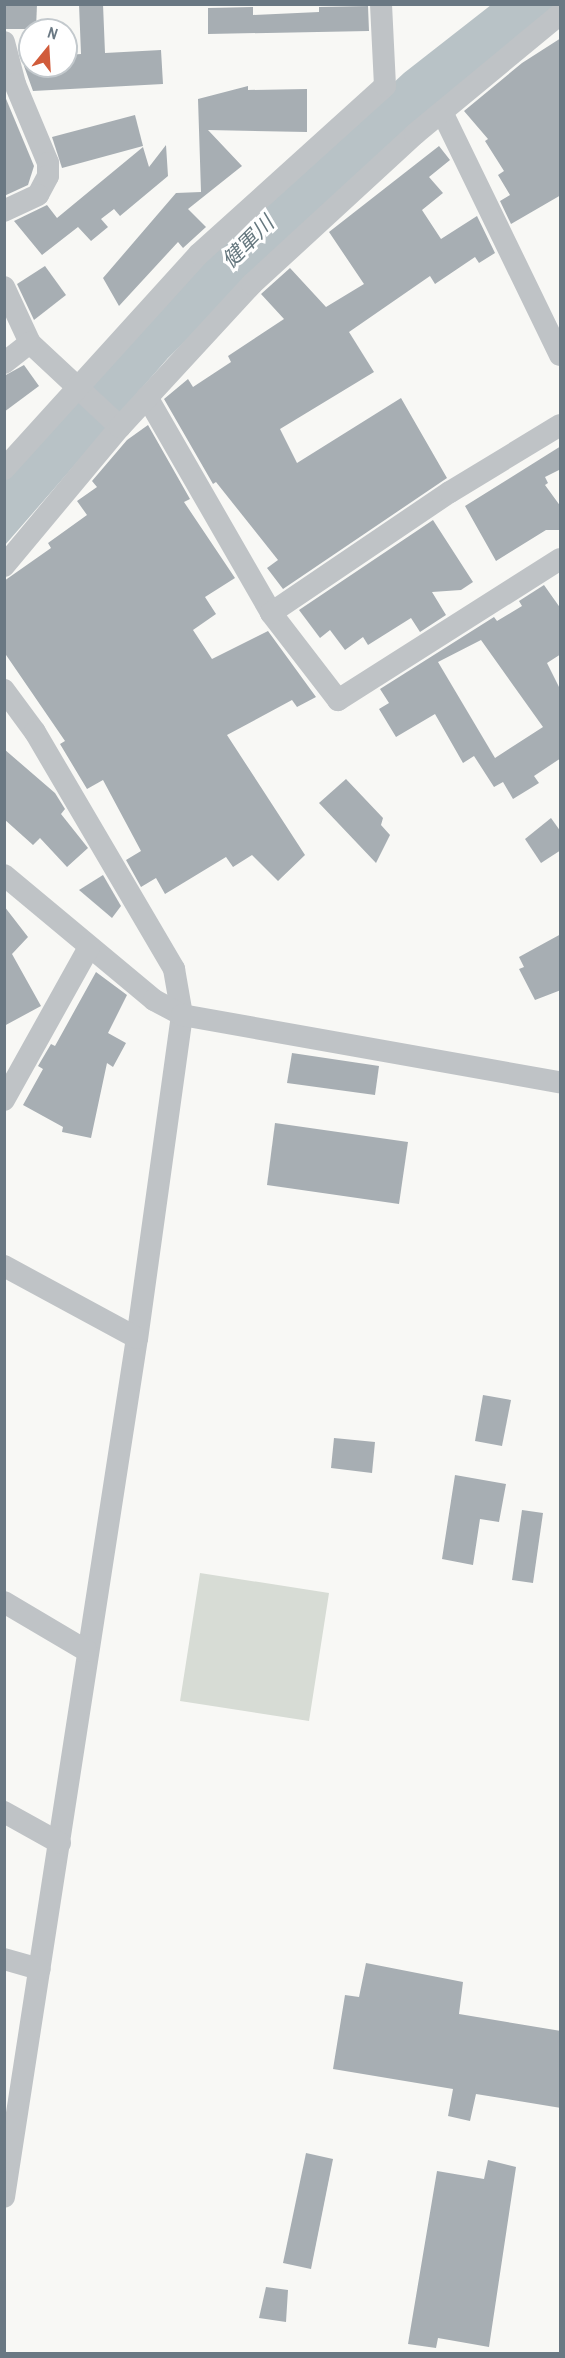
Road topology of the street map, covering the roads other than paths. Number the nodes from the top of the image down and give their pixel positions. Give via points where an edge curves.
1 (381, 4) edge
2 (561, 14) edge
3 (4, 42) edge
4 (442, 112) junction
5 (4, 211) edge
6 (4, 287) edge
7 (30, 343) junction
8 (561, 355) edge
9 (4, 363) edge
10 (79, 390) junction
11 (147, 397) junction
12 (561, 425) edge
13 (120, 427) junction
14 (4, 470) edge
15 (561, 559) edge
16 (4, 566) edge
17 (272, 613) junction
18 (4, 690) edge
19 (4, 874) edge
20 (89, 947) junction
21 (183, 1015) junction
22 (561, 1082) edge
23 (4, 1100) edge
24 (4, 1266) edge
25 (137, 1338) junction
26 (4, 1602) edge
27 (87, 1651) junction
28 (4, 1812) edge
29 (60, 1843) junction
30 (4, 1959) edge
31 (40, 1969) junction
32 (9, 2138) edge
33 (4, 2197) edge

1 - 10 street via 384,86 199,254
2 - 4 street
3 - 5 street via 15,84 48,163 48,176 38,195
4 - 8 street
4 - 11 street via 252,284
6 - 7 street
7 - 9 street
7 - 10 street
10 - 13 street
10 - 14 street
11 - 13 street
11 - 17 street
12 - 17 street via 450,492
13 - 16 street
15 - 17 street via 338,700
18 - 21 street via 35,732 174,969
19 - 20 street
20 - 21 street via 154,1000
20 - 23 street
21 - 22 street
21 - 25 street
24 - 25 street
25 - 27 street
26 - 27 street
27 - 29 street
28 - 29 street
29 - 31 street
30 - 31 street
31 - 32 street
32 - 33 street

